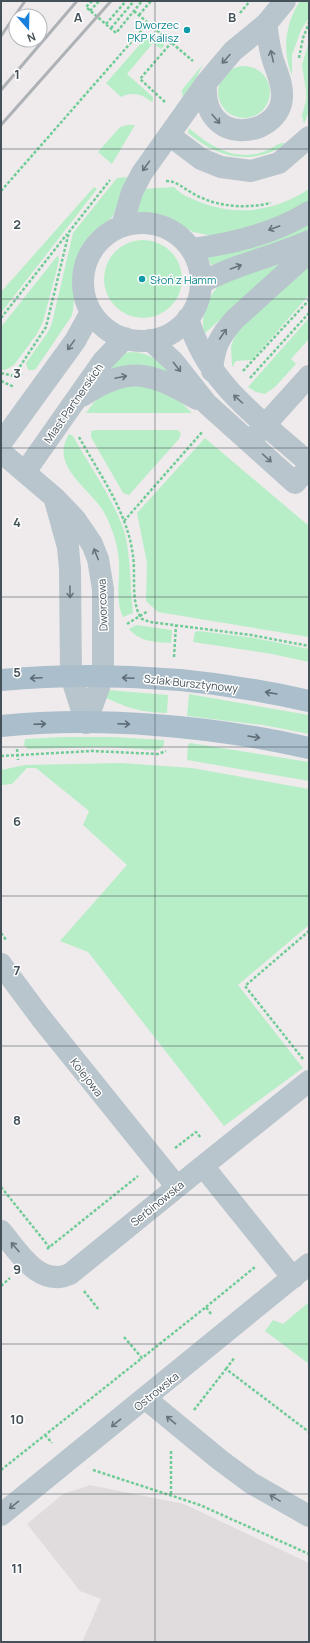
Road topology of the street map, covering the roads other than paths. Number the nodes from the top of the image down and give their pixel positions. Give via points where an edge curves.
1 (285, 1) edge
2 (266, 24) junction
3 (206, 83) junction
4 (169, 135) junction
5 (309, 136) edge
6 (309, 212) edge
7 (122, 226) junction
8 (309, 241) edge
9 (191, 248) junction
10 (309, 252) edge
11 (201, 282) junction
12 (91, 312) junction
13 (188, 318) junction
14 (125, 338) junction
15 (150, 340) junction
16 (212, 371) junction
17 (309, 376) edge
18 (74, 401) junction
19 (207, 404) junction
20 (266, 424) junction
21 (250, 442) junction
22 (1, 443) edge
23 (1, 452) edge
24 (309, 463) edge
25 (309, 467) edge
26 (25, 472) junction
27 (55, 498) junction
28 (71, 676) junction
29 (103, 676) junction
30 (1, 680) edge
31 (309, 701) edge
32 (86, 723) junction
33 (1, 726) edge
34 (309, 748) edge
35 (1, 964) edge
36 (307, 1071) edge
37 (204, 1166) junction
38 (177, 1187) junction
39 (1, 1231) edge
40 (301, 1271) edge
41 (146, 1399) junction
42 (1, 1516) edge
43 (309, 1516) edge

1 - 2 street
2 -> 3 street via 233,50
3 -> 2 street via 205,96 209,110 217,122 227,128 242,131 257,128 268,122 278,111 282,100 282,85 271,55
3 - 4 street
4 - 5 street via 208,162 221,167 251,171 279,163
4 -> 7 street via 135,186
6 -> 9 street via 258,234
7 - 9 street via 145,223 168,228
7 - 12 street via 107,234 94,246 86,262 84,296
11 -> 8 street via 237,266 290,250
9 - 11 street
16 -> 10 street via 217,342 225,331
11 - 13 street via 197,301
12 - 14 street via 100,324
12 -> 22 street via 75,341
13 - 15 street via 177,329
13 - 16 street via 198,346
14 - 15 street
14 - 18 street, Miast Partnerskich via 103,361
15 -> 19 street via 173,361
20 -> 16 street via 227,389
17 - 20 street
18 -> 19 street via 112,379 142,375 170,384
18 - 26 street, Miast Partnerskich
19 - 21 street
20 - 21 street
20 - 24 street
21 -> 25 street via 295,483
23 - 26 street, Dworcowa
26 - 27 street, Dworcowa
27 -> 28 street via 68,548 70,569
29 -> 27 street, Dworcowa via 103,589 98,559 84,531
28 - 29 main road, Szlak Bursztynowy
28 -> 30 main road, Szlak Bursztynowy
28 - 32 street
31 -> 29 main road, Szlak Bursztynowy via 238,688 173,680
29 - 32 street, Dworcowa
33 -> 32 main road
32 -> 34 main road via 176,727
35 - 38 street, Kolejowa via 41,1018
36 - 37 street, Serbinowska
37 - 38 street, Serbinowska
37 - 40 street via 273,1253
38 -> 39 street, Serbinowska via 70,1274 61,1278 50,1278 40,1274
40 - 41 street, Ostrowska
41 -> 42 street, Ostrowska
43 -> 41 street via 251,1483

